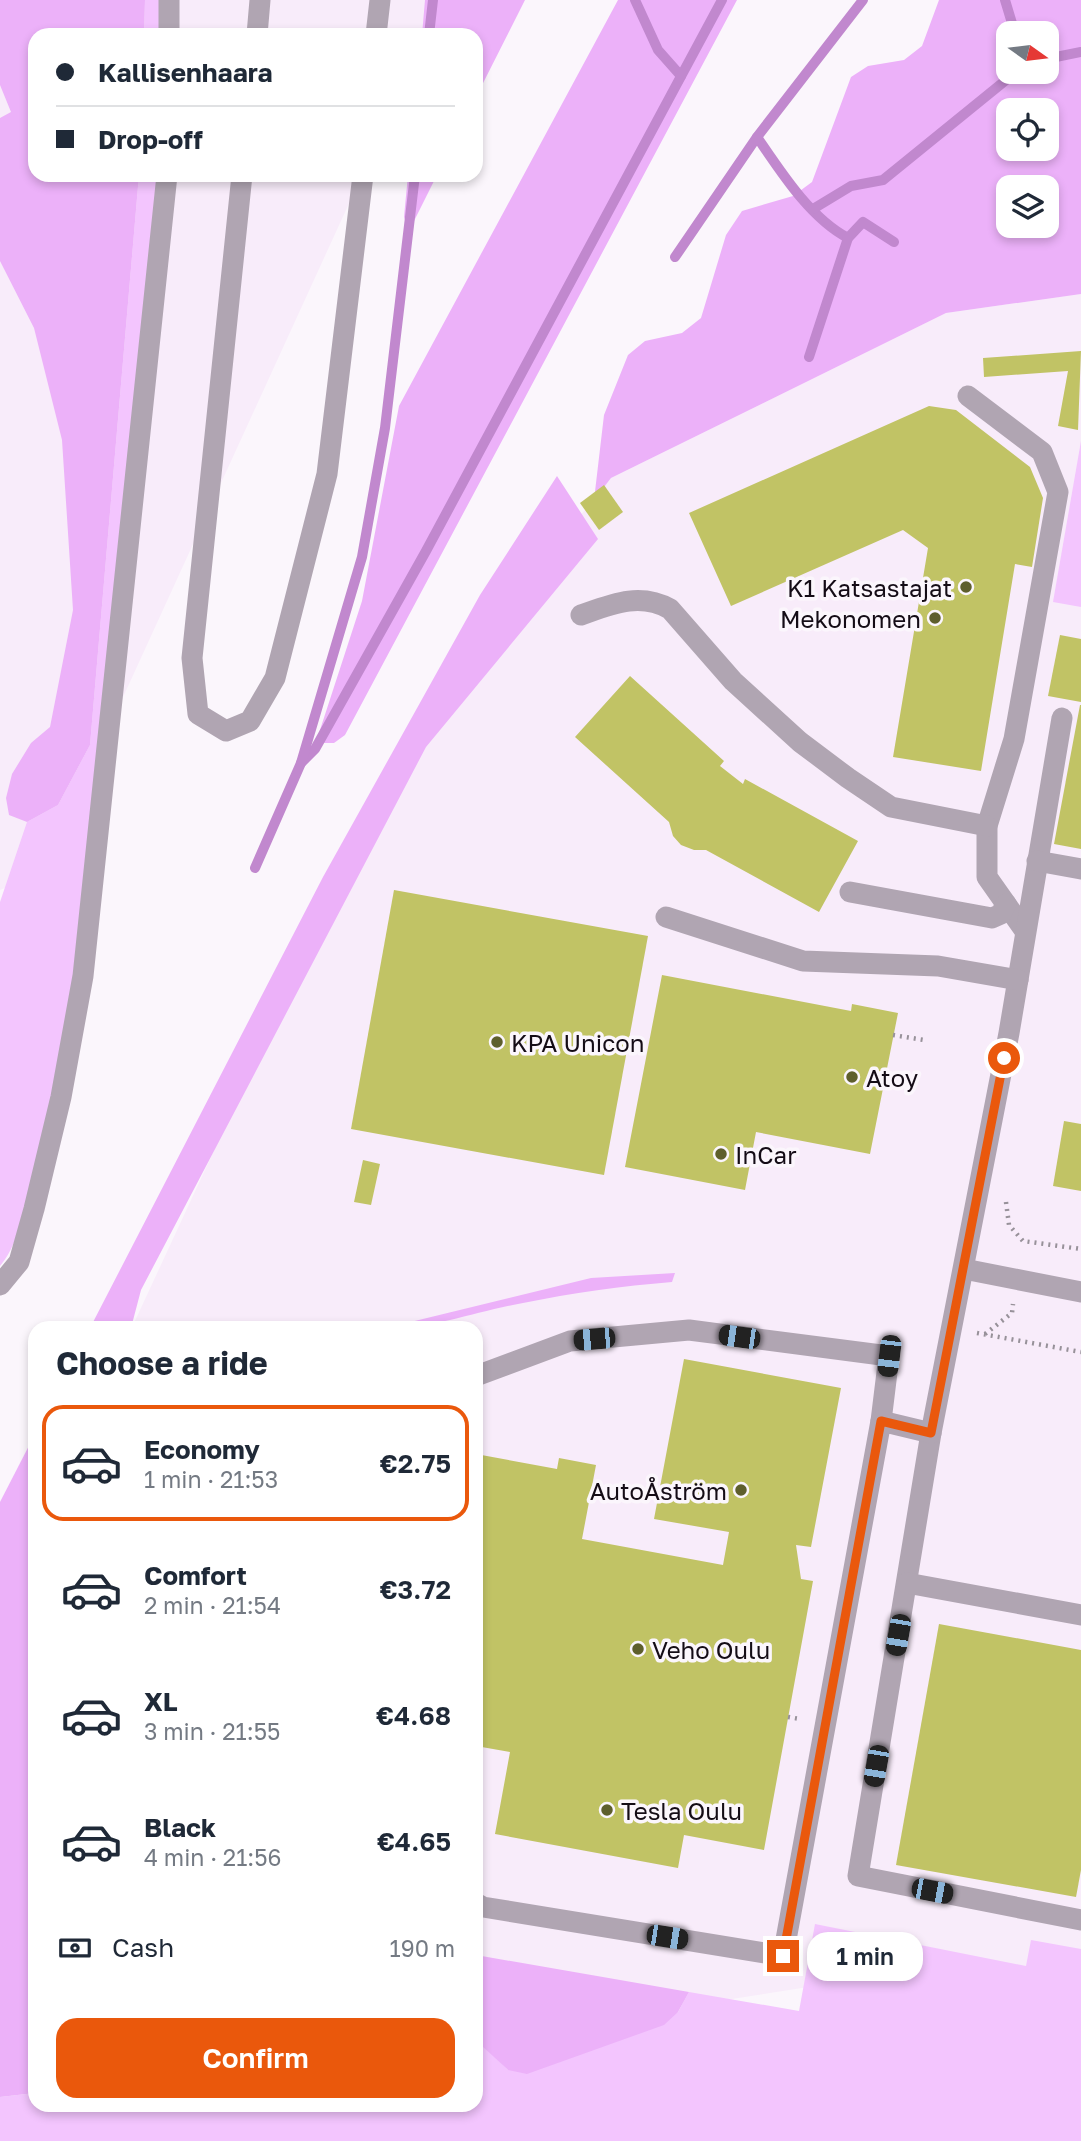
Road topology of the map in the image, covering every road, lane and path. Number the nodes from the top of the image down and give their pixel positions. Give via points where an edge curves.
1 (170, 0) edge
2 (260, 0) edge
3 (380, 0) edge
4 (169, 28) edge
5 (258, 28) edge
6 (377, 28) edge
7 (166, 182) edge
8 (241, 182) edge
9 (362, 182) edge
10 (968, 396) dead end
11 (581, 615) dead end
12 (1062, 718) dead end
13 (987, 826) junction
14 (1037, 861) junction
15 (1081, 869) edge
16 (850, 892) dead end
17 (1006, 904) junction
18 (666, 917) dead end
19 (1025, 931) junction
20 (1018, 981) junction
21 (893, 1035) dead end
22 (925, 1040) dead end
23 (1005, 1197) dead end
24 (1081, 1249) edge
25 (964, 1269) junction
26 (0, 1285) edge
27 (1081, 1292) edge
28 (952, 1328) junction
29 (1081, 1352) edge
30 (483, 1373) edge
31 (881, 1421) junction
32 (931, 1433) junction
33 (907, 1583) junction
34 (1081, 1615) edge
35 (483, 1907) edge
36 (1081, 1920) edge

1 - 4 street
2 - 5 street
3 - 6 street
7 - 26 street via 83,975 34,1209 19,1262
8 - 9 street via 192,658 198,714 226,731 250,721 275,678 327,474
10 - 13 street via 1042,452 1058,492 1014,740
11 - 13 street via 625,600 659,603 670,609 733,681 848,778 891,807
12 - 14 street
13 - 17 street via 987,877
14 - 15 street
14 - 19 street
16 - 17 street via 992,918 1001,914
17 - 19 street
18 - 20 street via 803,961 939,966
19 - 20 street
20 - 25 street
21 - 22 path
23 - 24 path via 1009,1226 1023,1241
25 - 27 street
25 - 28 street
28 - 29 path
28 - 32 street
30 - 31 street via 570,1341 689,1330 889,1356
31 - 32 street
31 - 35 street via 783,1956
32 - 33 street
33 - 34 street
33 - 36 street via 858,1876

